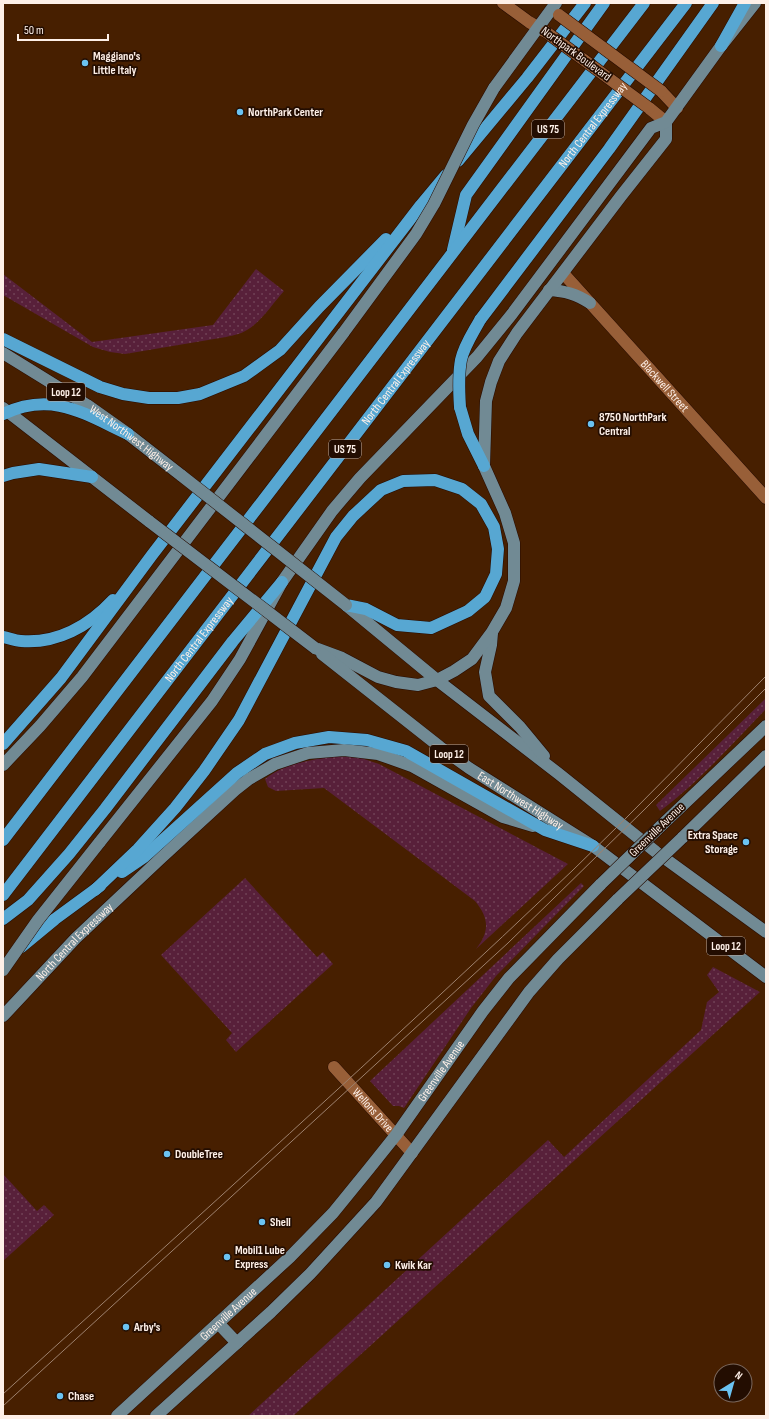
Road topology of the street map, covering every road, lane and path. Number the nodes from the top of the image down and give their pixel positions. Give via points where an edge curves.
1 (503, 3) edge
2 (585, 3) edge
3 (604, 3) edge
4 (644, 3) edge
5 (686, 3) edge
6 (713, 3) edge
7 (745, 3) edge
8 (755, 3) edge
9 (553, 7) edge
10 (542, 29) junction
11 (722, 46) junction
12 (677, 108) junction
13 (666, 122) junction
14 (421, 205) junction
15 (451, 254) junction
16 (563, 273) junction
17 (549, 290) junction
18 (590, 303) junction
19 (3, 339) edge
20 (3, 353) edge
21 (4, 411) edge
22 (128, 434) junction
23 (484, 466) junction
24 (3, 476) edge
25 (92, 477) junction
26 (766, 498) edge
27 (152, 555) junction
28 (282, 582) junction
29 (346, 605) junction
30 (492, 632) junction
31 (3, 637) edge
32 (315, 648) junction
33 (437, 680) junction
34 (766, 726) edge
35 (3, 744) edge
36 (766, 756) edge
37 (3, 765) edge
38 (559, 774) junction
39 (545, 830) junction
40 (3, 840) edge
41 (592, 846) junction
42 (95, 890) junction
43 (3, 895) edge
44 (3, 919) edge
45 (766, 932) edge
46 (3, 964) edge
47 (3, 970) edge
48 (766, 977) edge
49 (3, 1016) edge
50 (334, 1067) dead end
51 (396, 1135) junction
52 (412, 1153) junction
53 (218, 1323) junction
54 (237, 1343) junction
55 (117, 1416) edge
56 (156, 1416) edge

1 - 10 street, Northpark Boulevard
2 - 14 highway via 527,78
3 - 15 highway via 466,195
4 - 15 highway, US 75
5 - 43 highway, North Central Expressway / US 75
6 - 23 highway, bridge via 609,149 480,320 469,339 459,379 460,407 468,434
7 - 11 highway
8 - 11 main road
9 - 10 main road
9 - 12 street, Northpark Boulevard, bridge via 661,91
10 - 13 street, Northpark Boulevard, bridge
10 - 37 main road, bridge via 494,88 416,234 82,677
11 - 12 main road
12 - 13 main road
13 - 16 main road via 666,139
13 - 28 main road via 651,128 512,314 477,357 360,478 332,511
14 - 19 highway via 280,350 244,376 200,394 178,398 149,398 123,394 100,387
14 - 27 highway
15 - 40 highway, US 75
16 - 17 main road
16 - 18 street, Blackwell Street
17 - 18 main road via 578,295
17 - 23 main road via 499,361 491,382 486,401
18 - 26 street, Blackwell Street
20 - 22 main road, West Northwest Highway / Loop 12
21 - 22 highway via 31,404 59,405 72,408
21 - 25 main road, Loop 12
22 - 29 main road, West Northwest Highway / Loop 12, bridge
23 - 30 main road via 505,513 514,544 514,581 506,608
24 - 25 highway via 39,469
25 - 32 main road, East Northwest Highway / Loop 12, bridge
27 - 31 highway via 108,604 84,626 63,636 40,641 19,642
27 - 35 highway via 61,678
28 - 44 highway via 233,641 69,854 28,900
28 - 47 main road, bridge via 240,659 212,701 38,920
29 - 33 main road, Loop 12
29 - 42 highway via 366,609 397,625 412,628 431,628 468,611 485,597 496,574 498,549 494,527 481,504 462,489 435,480 403,481 381,490 353,516 336,537 239,720 204,771 138,849
30 - 33 main road via 472,659
30 - 38 main road via 484,672 489,696 520,727
32 - 33 main road via 342,658 378,677 418,685
32 - 41 main road, East Northwest Highway / Loop 12 via 469,768
33 - 38 main road, Loop 12
34 - 51 main road, Greenville Avenue, bridge via 600,884 509,978
36 - 52 main road, Greenville Avenue, bridge via 558,959 529,992
38 - 45 main road, Loop 12 via 656,852
39 - 41 highway
39 - 42 highway via 406,750 367,740 329,737 295,743 265,754 237,773 144,857
39 - 49 main road, North Central Expressway via 503,817 412,766 378,754 344,750 308,753 275,764 235,790 160,859 76,938
41 - 48 main road, East Northwest Highway / Loop 12
42 - 46 highway via 55,919
50 - 51 street, Wellons Drive
51 - 52 street, Wellons Drive
51 - 53 main road, Greenville Avenue via 314,1233
52 - 54 main road, Greenville Avenue via 372,1206 305,1278
53 - 54 main road
53 - 55 main road, Greenville Avenue
54 - 56 main road, Greenville Avenue

